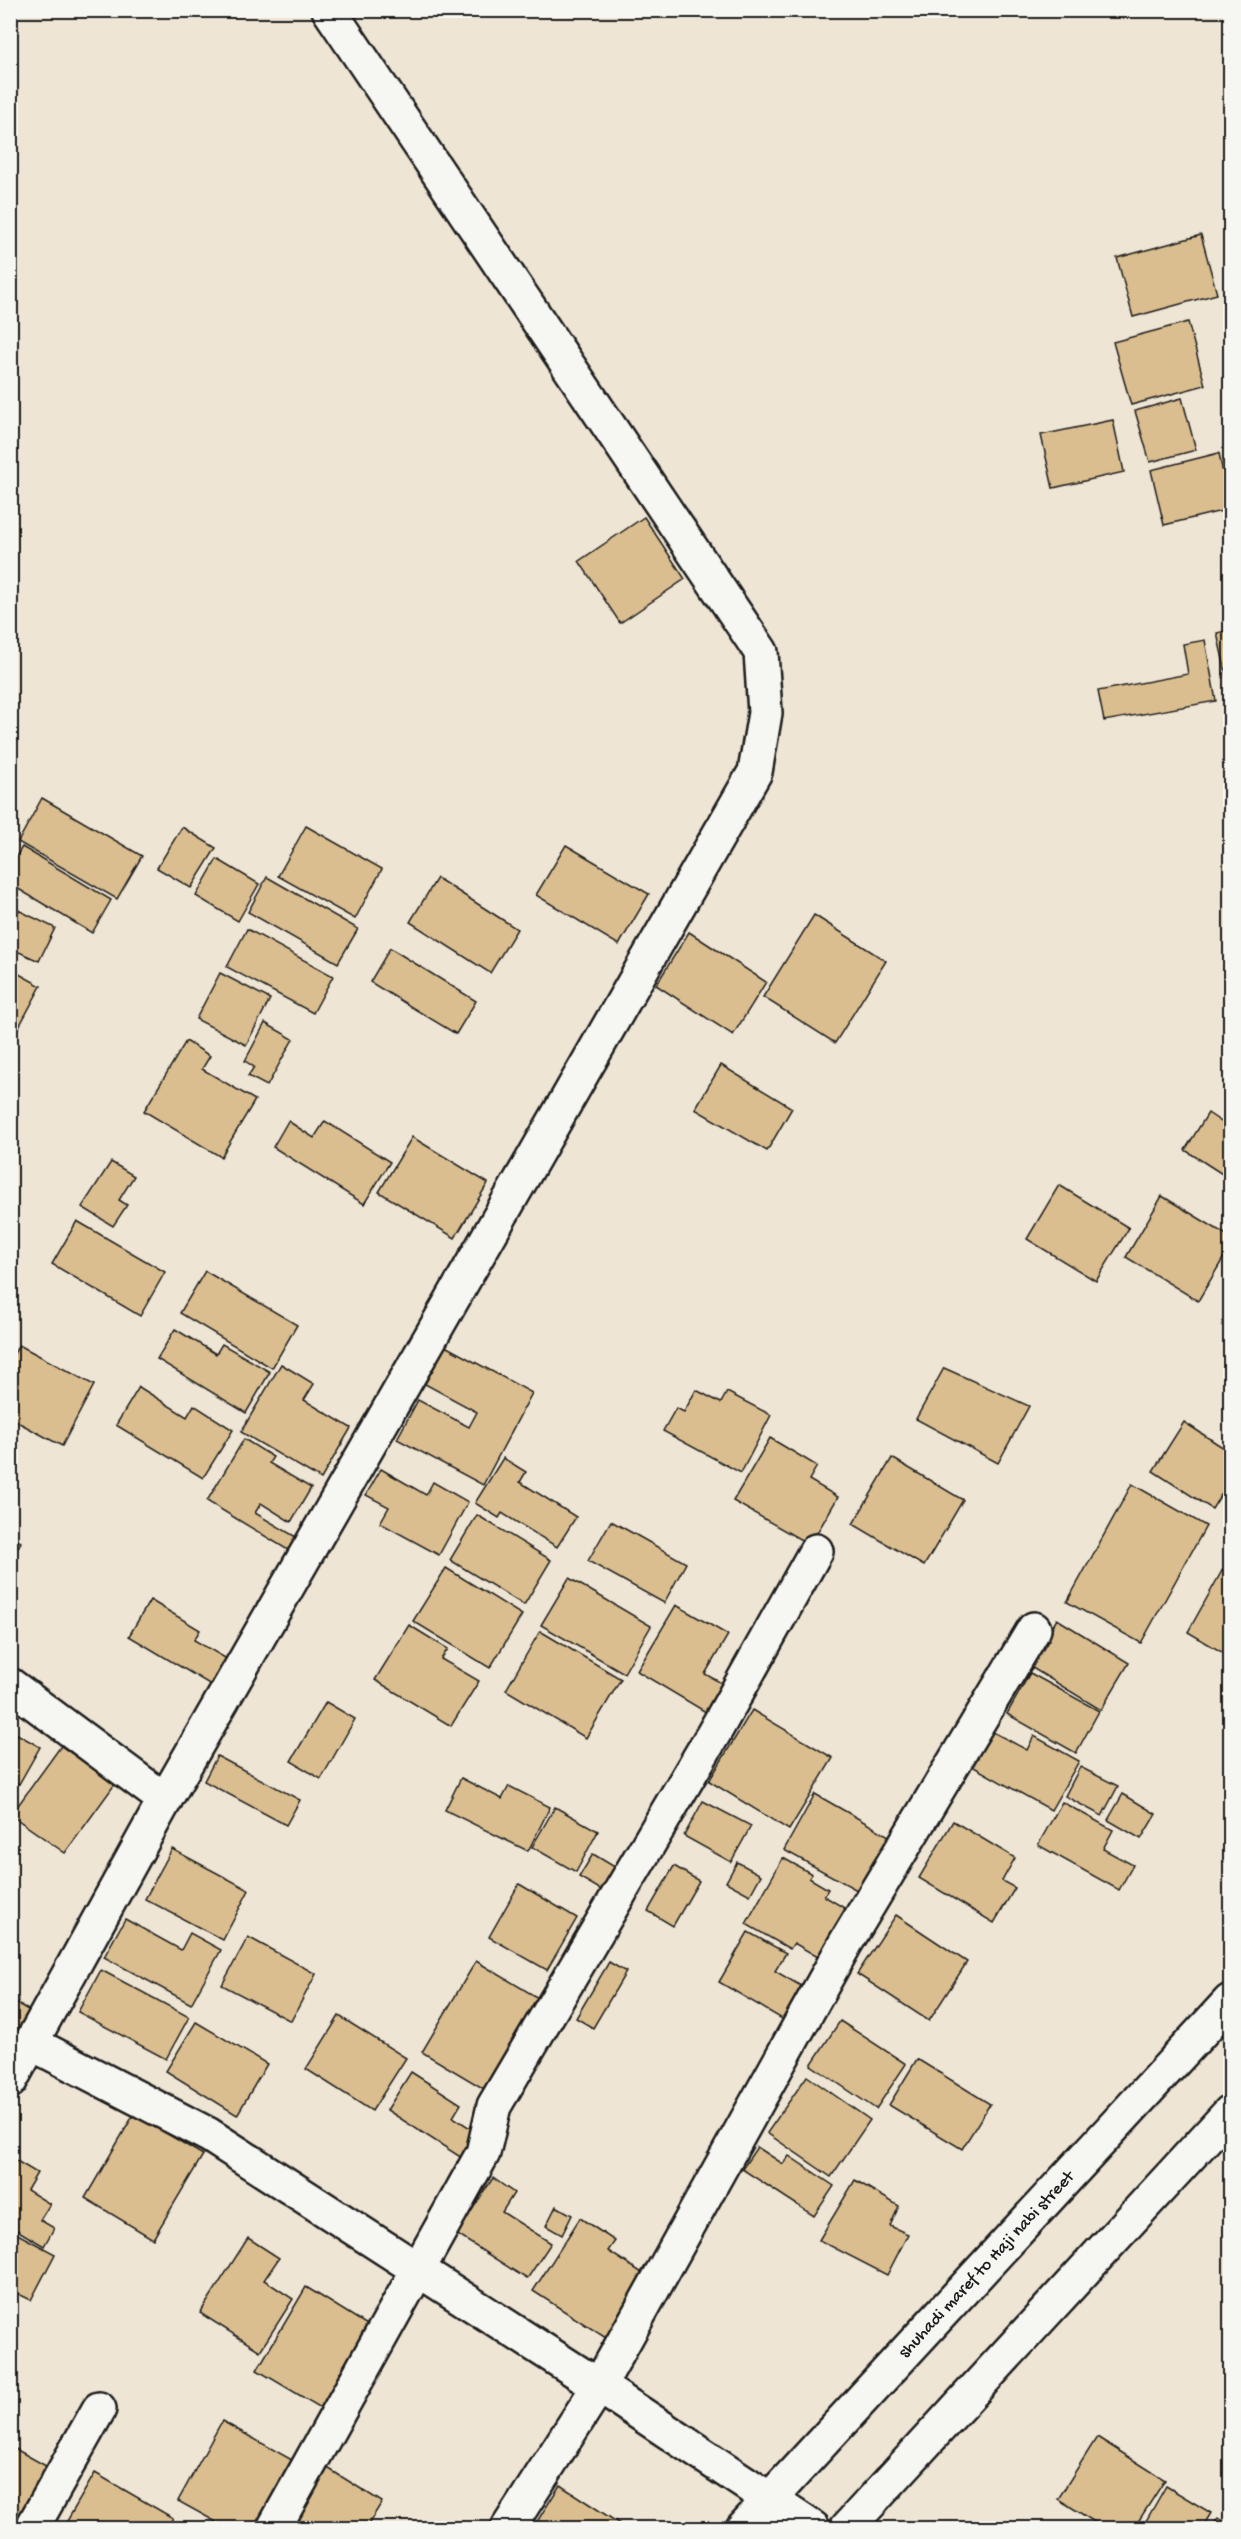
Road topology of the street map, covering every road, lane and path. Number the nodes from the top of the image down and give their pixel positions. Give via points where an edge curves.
1 (329, 10) edge
2 (816, 1551) dead end
3 (1034, 1629) dead end
4 (10, 1684) edge
5 (165, 1800) junction
6 (1230, 2001) edge
7 (32, 2043) junction
8 (10, 2081) edge
9 (1230, 2112) edge
10 (418, 2269) junction
11 (599, 2386) junction
12 (99, 2409) dead end
13 (770, 2500) junction
14 (32, 2529) edge
15 (274, 2529) edge
16 (508, 2529) edge
17 (743, 2529) edge
18 (813, 2529) edge
19 (847, 2529) edge

1 - 5 street via 761,652 765,714 755,772
2 - 10 street via 714,1733 494,2106 483,2153
3 - 11 street via 845,1944
4 - 5 street
5 - 7 street
6 - 13 street, shuhadi maref to Haji nabi street
7 - 8 street
7 - 10 street via 209,2135
9 - 19 street
10 - 11 street
10 - 15 street
11 - 13 street
11 - 16 street
12 - 14 street
13 - 17 street, shuhadi maref to Haji nabi street
13 - 18 street

